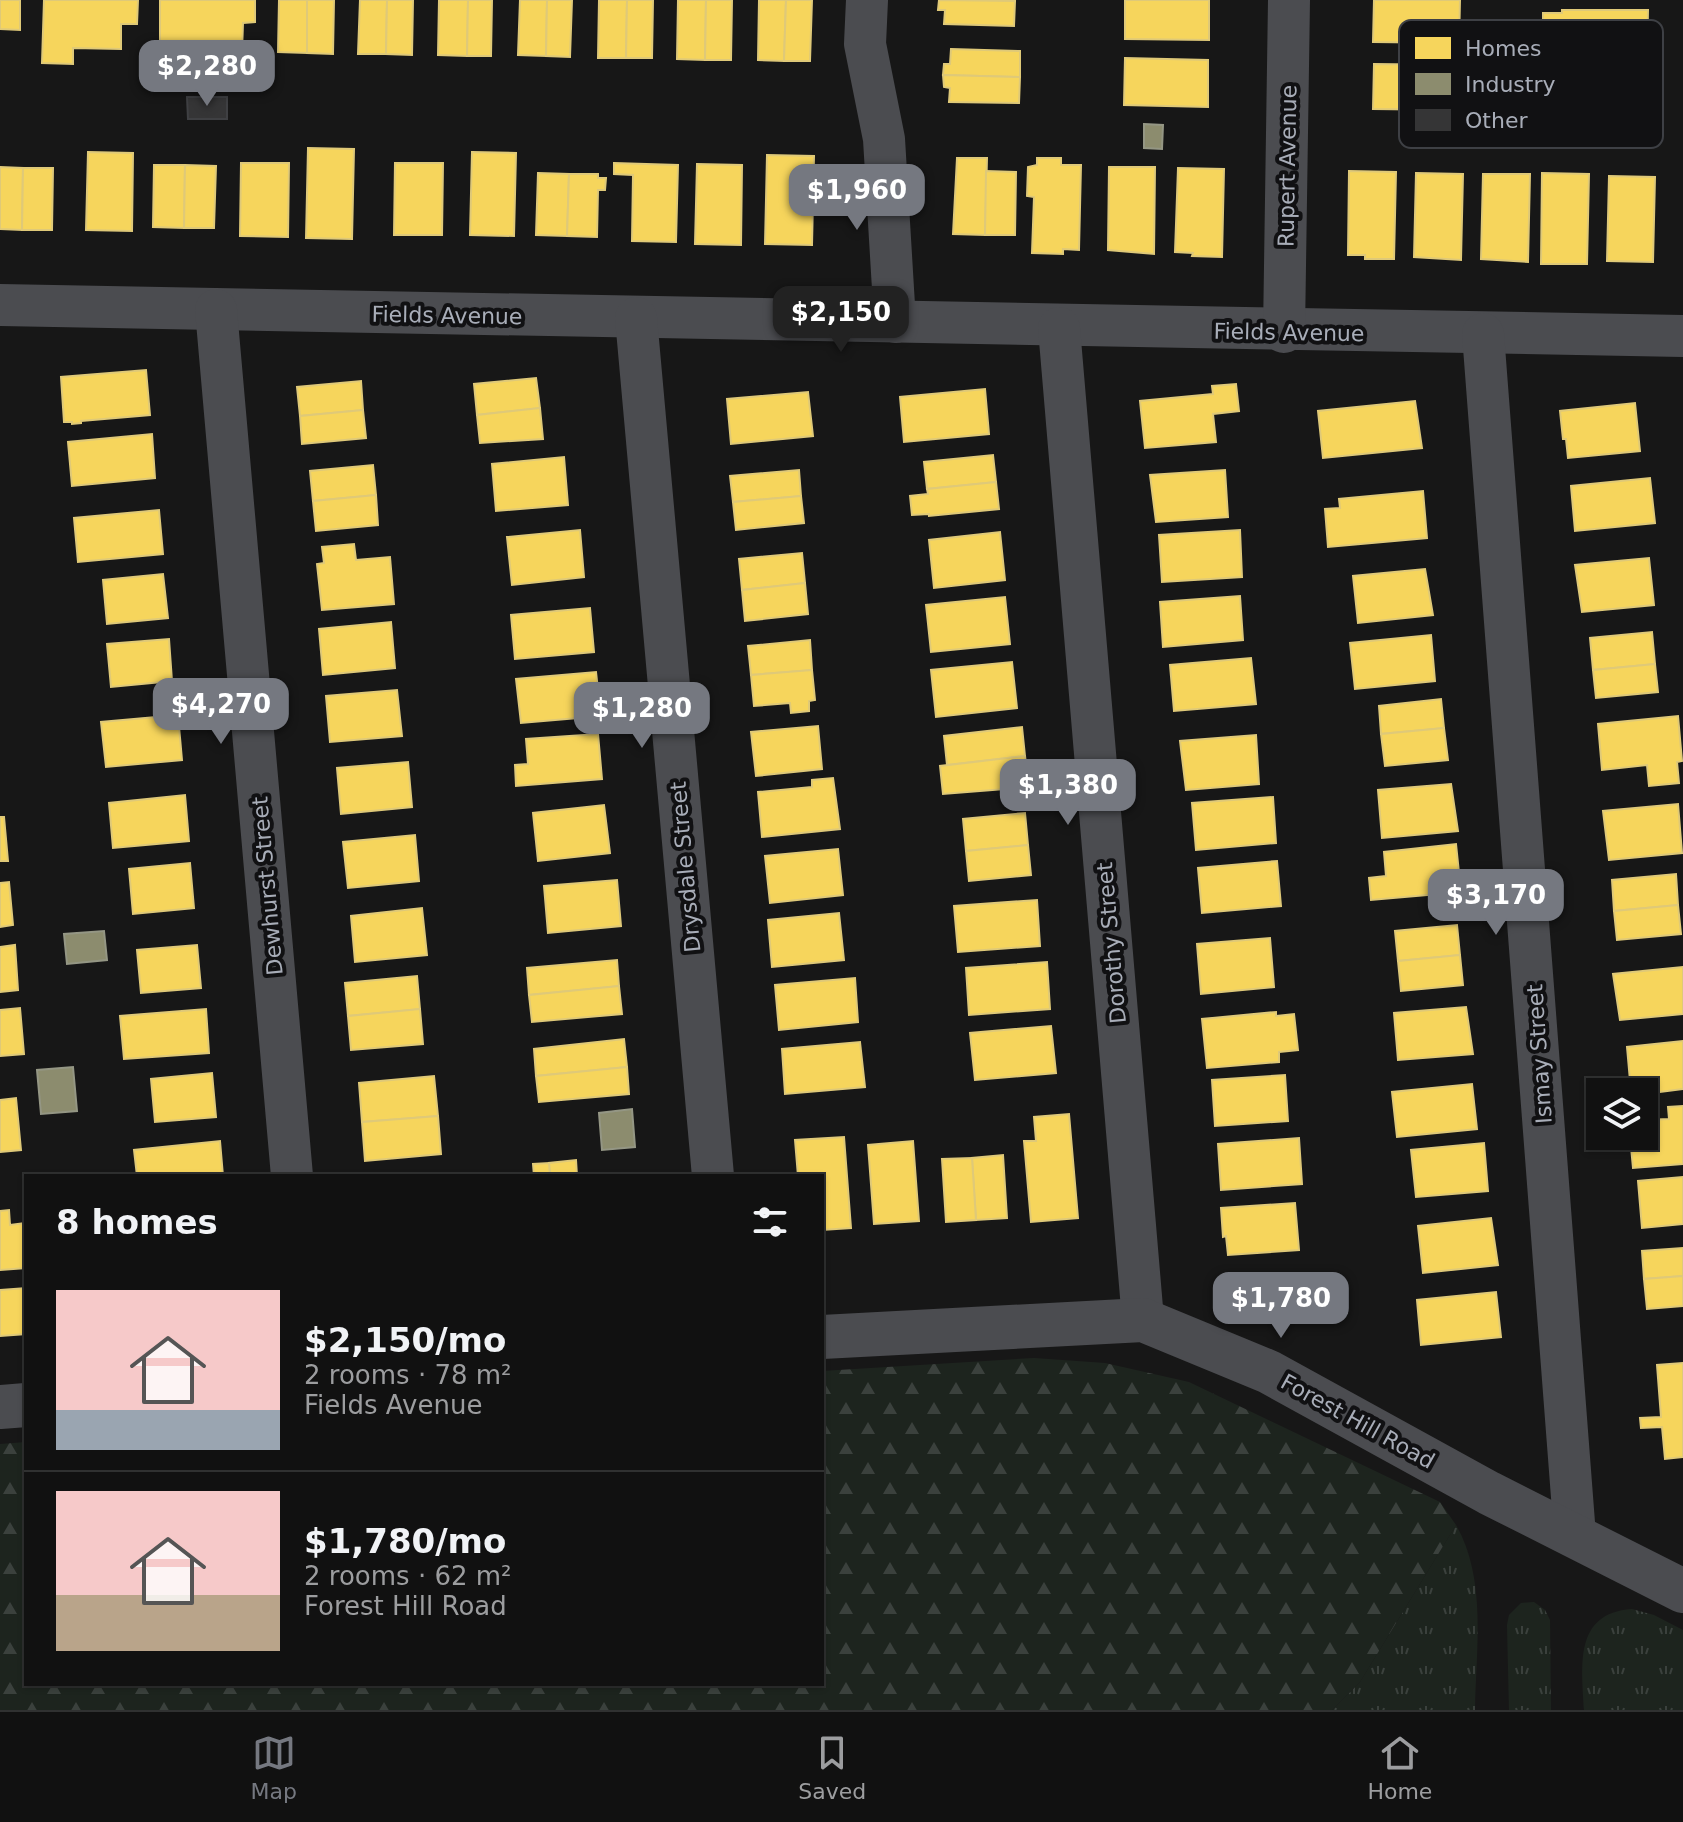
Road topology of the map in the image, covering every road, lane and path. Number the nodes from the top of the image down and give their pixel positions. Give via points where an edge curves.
1 (867, 0) edge
2 (1289, 0) edge
3 (0, 305) edge
4 (216, 310) junction
5 (636, 318) junction
6 (895, 322) junction
7 (1059, 328) junction
8 (1284, 332) junction
9 (1483, 334) junction
10 (1683, 336) edge
11 (292, 1174) edge
12 (713, 1174) edge
13 (1143, 1320) junction
14 (824, 1337) edge
15 (24, 1405) edge
16 (0, 1407) edge
17 (1575, 1536) junction
18 (1683, 1591) edge

1 - 6 street via 865,44 884,139
2 - 8 street, Rupert Avenue
3 - 4 street, Fields Avenue
4 - 5 street, Fields Avenue
4 - 11 street, Dewhurst Street
5 - 6 street, Fields Avenue
5 - 12 street, Drysdale Street
6 - 7 street, Fields Avenue
7 - 8 street, Fields Avenue
7 - 13 street, Dorothy Street
8 - 9 street, Fields Avenue
9 - 10 street, Fields Avenue
9 - 17 street, Ismay Street
13 - 14 street, Forest Hill Road
13 - 17 street, Forest Hill Road via 1269,1372
15 - 16 street
17 - 18 street, Forest Hill Road

